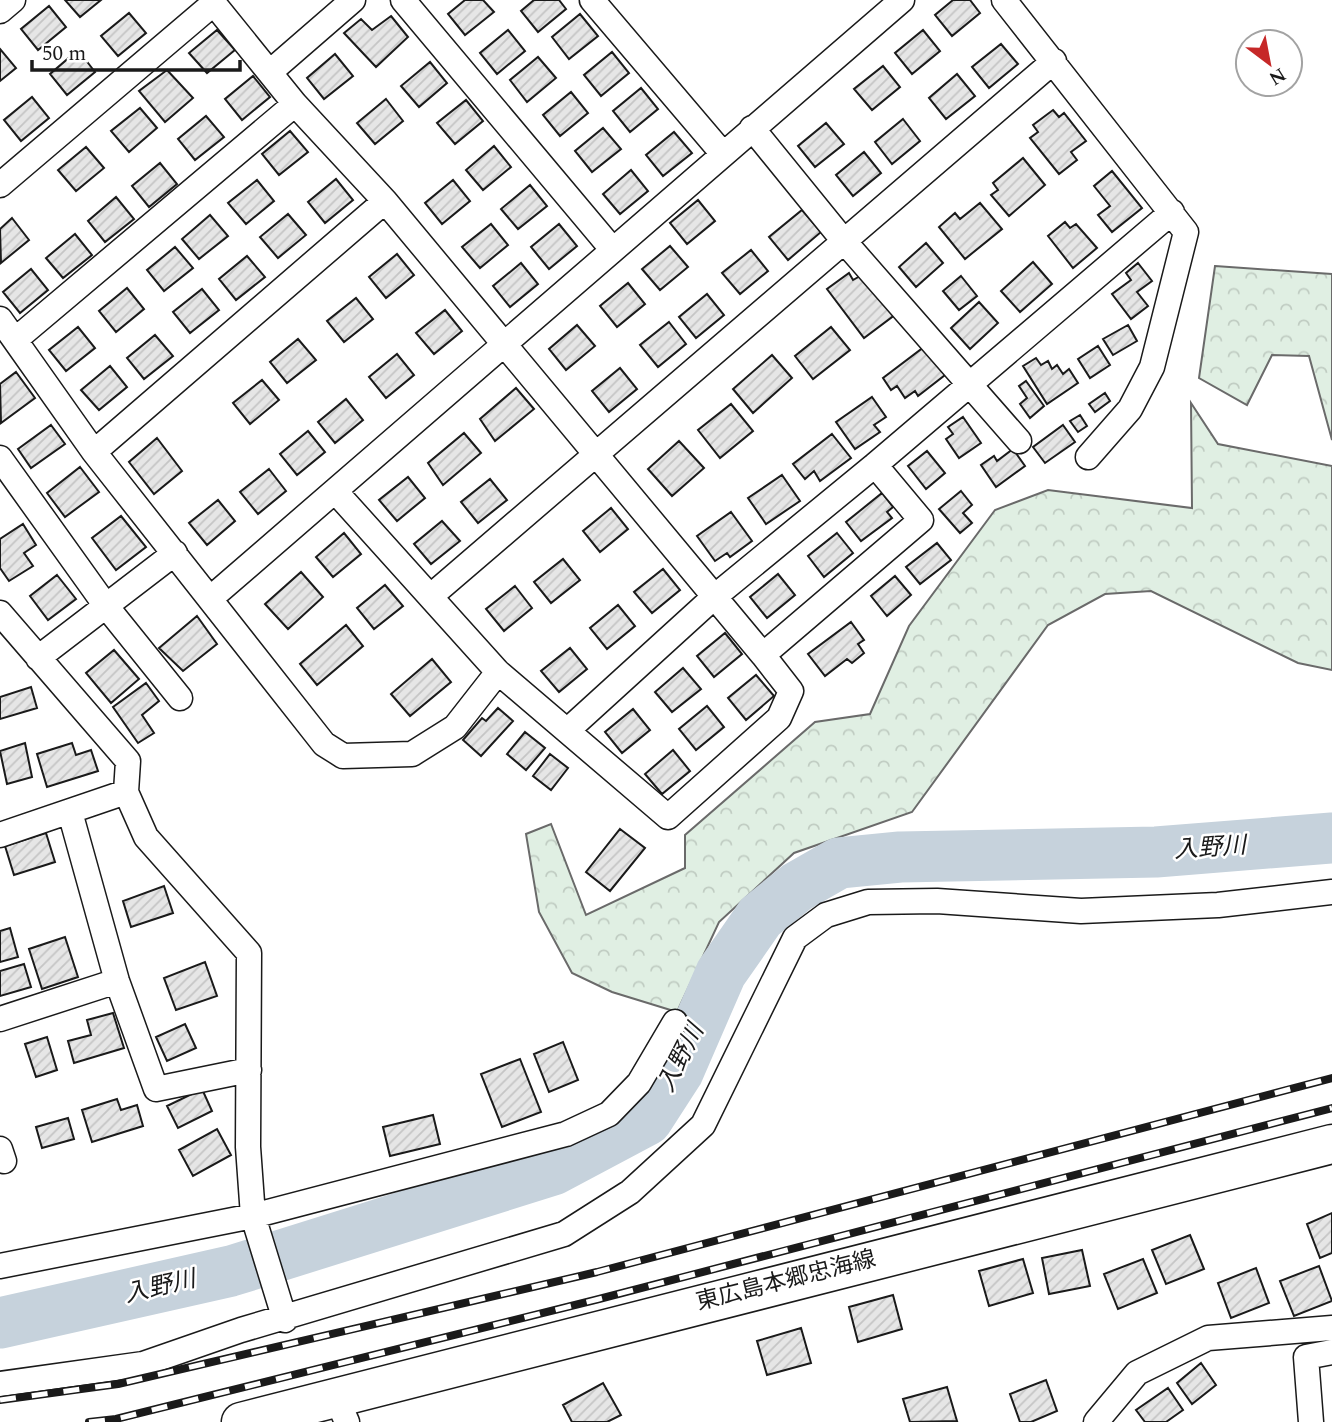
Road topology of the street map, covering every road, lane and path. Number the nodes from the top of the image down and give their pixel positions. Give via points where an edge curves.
1 (13, 0) edge
2 (353, 0) edge
3 (403, 0) edge
4 (592, 0) edge
5 (902, 0) edge
6 (1004, 0) edge
7 (213, 2) edge
8 (0, 11) edge
9 (1055, 61) junction
10 (270, 72) junction
11 (295, 104) junction
12 (752, 128) junction
13 (723, 154) junction
14 (0, 185) edge
15 (385, 201) junction
16 (1172, 212) junction
17 (844, 240) junction
18 (612, 249) junction
19 (0, 319) edge
20 (15, 341) junction
21 (502, 343) junction
22 (970, 382) junction
23 (1019, 441) dead end
24 (94, 452) junction
25 (596, 453) junction
26 (1088, 457) dead end
27 (0, 458) edge
28 (875, 465) junction
29 (335, 491) junction
30 (176, 553) junction
31 (431, 596) junction
32 (211, 598) junction
33 (713, 598) junction
34 (106, 606) junction
35 (0, 613) edge
36 (763, 655) junction
37 (38, 658) junction
38 (498, 672) junction
39 (180, 698) dead end
40 (568, 730) junction
41 (125, 792) junction
42 (70, 811) junction
43 (0, 835) edge
44 (1332, 892) edge
45 (117, 981) junction
46 (0, 1018) edge
47 (675, 1022) dead end
48 (249, 1070) junction
49 (1332, 1144) edge
50 (253, 1216) junction
51 (0, 1266) edge
52 (285, 1320) junction
53 (1332, 1328) edge
54 (1332, 1352) edge
55 (0, 1384) edge
56 (342, 1410) edge
57 (1110, 1417) edge
58 (241, 1422) edge
59 (1311, 1422) edge

1 - 8 street
2 - 10 street
3 - 18 street
4 - 13 street
5 - 12 street
6 - 9 street
7 - 10 street
7 - 14 street
9 - 16 street
9 - 17 street
10 - 11 street
11 - 15 street
11 - 20 street
12 - 13 street
12 - 17 street
13 - 18 street
15 - 21 street
15 - 24 street
16 - 22 street
16 - 26 street via 1186,232 1152,367 1130,409
17 - 22 street
17 - 25 street
18 - 21 street
19 - 20 street
20 - 24 street
21 - 25 street
21 - 29 street
22 - 23 street
22 - 28 street
24 - 30 street
25 - 31 street
25 - 33 street
27 - 34 street
28 - 33 street
28 - 36 street via 921,520
29 - 31 street
29 - 32 street
30 - 32 street
30 - 34 street
31 - 38 street
32 - 38 street via 324,744 343,756 412,754 456,727
33 - 36 street
33 - 40 street
34 - 37 street
34 - 39 street
35 - 37 street
36 - 40 street via 791,691 779,718 668,817
37 - 41 street via 128,761
38 - 40 street
41 - 42 street
41 - 48 street via 146,837 249,953
42 - 43 street
42 - 45 street
44 - 52 street via 1217,905 1081,911 937,901 868,902 826,915 795,938 703,1125 630,1192 564,1234
45 - 46 street
45 - 48 street via 156,1089
47 - 50 street via 639,1083 609,1114 566,1134
48 - 50 street
49 - 56 main road, 東広島本郷忠海線
50 - 51 street
50 - 52 street
52 - 55 street via 144,1364
53 - 57 street via 1208,1338 1138,1373
54 - 59 street via 1306,1357
56 - 58 main road, 東広島本郷忠海線

